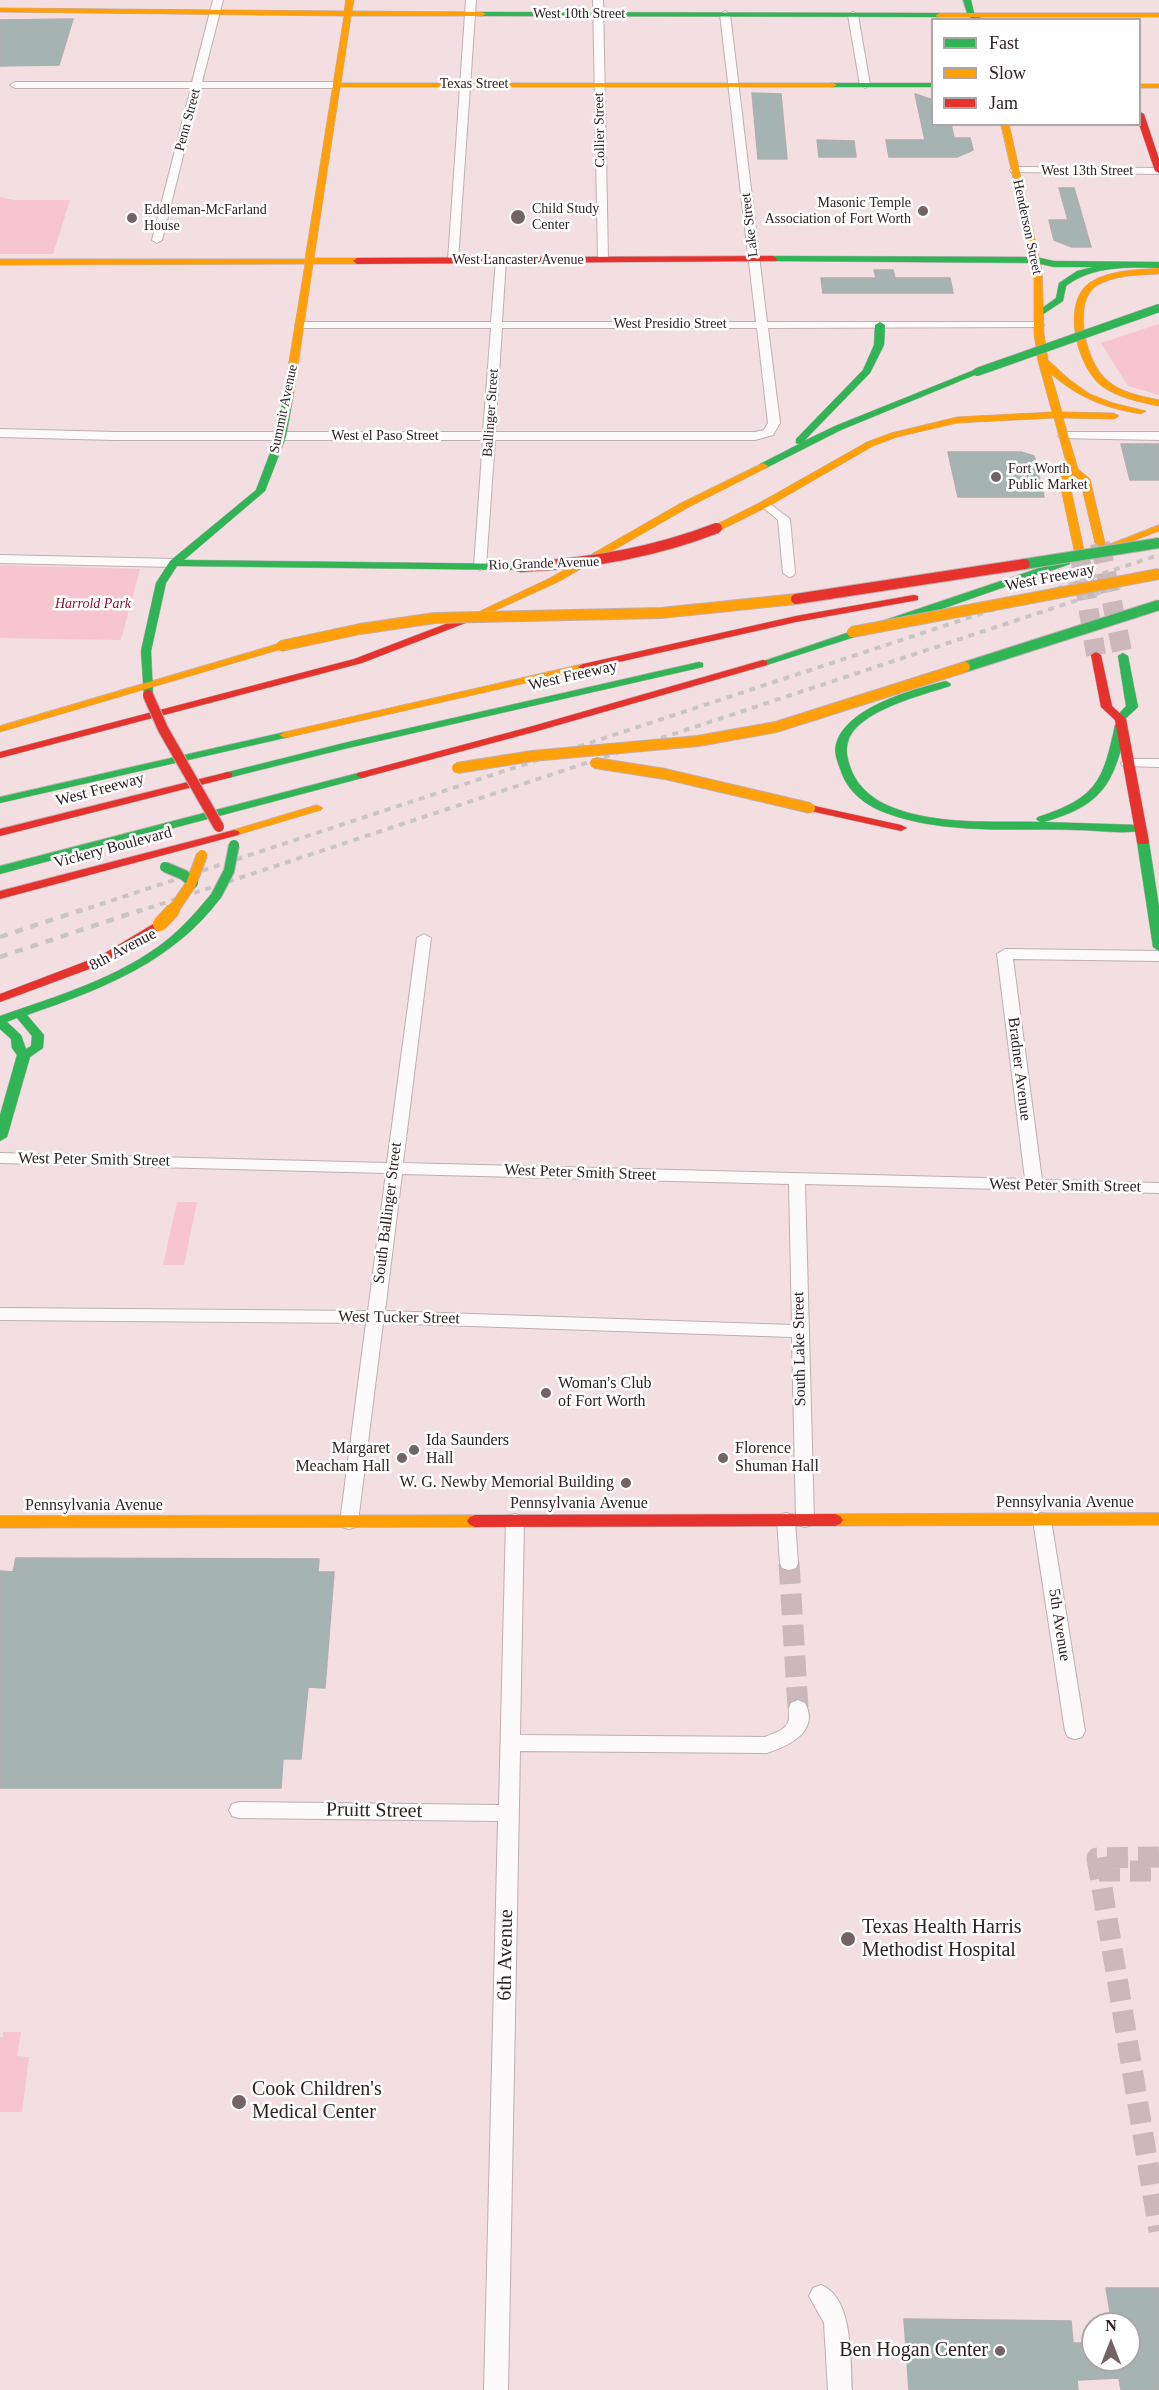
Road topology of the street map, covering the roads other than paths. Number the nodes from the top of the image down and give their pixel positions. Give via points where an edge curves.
1 (967, 0) edge
2 (981, 0) edge
3 (1100, 0) edge
4 (216, 6) edge
5 (349, 6) edge
6 (471, 7) edge
7 (598, 7) edge
8 (0, 10) edge
9 (172, 13) junction
10 (725, 14) junction
11 (853, 15) junction
12 (1159, 15) edge
13 (980, 17) edge
14 (1106, 17) edge
15 (211, 30) junction
16 (465, 84) junction
17 (15, 85) dead end
18 (198, 85) junction
19 (336, 85) junction
20 (599, 85) junction
21 (733, 85) junction
22 (865, 85) junction
23 (931, 85) edge
24 (1141, 86) edge
25 (1159, 86) edge
26 (1141, 117) edge
27 (1005, 126) edge
28 (1015, 171) junction
29 (1159, 171) edge
30 (157, 240) dead end
31 (1159, 256) edge
32 (603, 259) junction
33 (754, 259) junction
34 (453, 260) junction
35 (501, 260) junction
36 (1036, 260) junction
37 (0, 262) edge
38 (309, 263) junction
39 (1155, 267) edge
40 (1159, 308) edge
41 (1039, 319) junction
42 (497, 324) junction
43 (301, 325) junction
44 (763, 325) junction
45 (879, 325) junction
46 (1043, 361) junction
47 (1159, 403) edge
48 (1159, 414) edge
49 (1058, 415) junction
50 (0, 433) edge
51 (769, 433) joint
52 (489, 436) junction
53 (1064, 436) junction
54 (1159, 436) edge
55 (281, 437) junction
56 (782, 458) junction
57 (1073, 470) junction
58 (765, 504) junction
59 (1159, 528) edge
60 (1100, 543) tunnel mouth
61 (1159, 543) edge
62 (1078, 550) tunnel mouth
63 (1159, 552) edge
64 (0, 559) edge
65 (174, 563) junction
66 (480, 566) junction
67 (789, 573) dead end
68 (1159, 574) edge
69 (1159, 605) edge
70 (1077, 631) junction
71 (1096, 655) tunnel mouth
72 (739, 656) dead end
73 (1123, 656) tunnel mouth
74 (716, 661) dead end
75 (147, 691) junction
76 (1121, 722) junction
77 (0, 729) edge
78 (0, 755) edge
79 (1128, 763) junction
80 (1159, 763) edge
81 (458, 768) junction
82 (442, 772) dead end
83 (0, 800) edge
84 (333, 804) dead end
85 (1000, 825) junction
86 (219, 827) junction
87 (1140, 828) junction
88 (0, 833) edge
89 (946, 836) dead end
90 (234, 839) junction
91 (205, 841) junction
92 (109, 866) junction
93 (0, 870) edge
94 (193, 883) junction
95 (0, 895) edge
96 (424, 939) dead end
97 (1159, 947) edge
98 (1159, 956) edge
99 (0, 998) edge
100 (19, 1013) junction
101 (0, 1021) edge
102 (24, 1055) junction
103 (0, 1137) edge
104 (0, 1158) edge
105 (394, 1168) junction
106 (797, 1179) junction
107 (1034, 1185) junction
108 (1159, 1188) edge
109 (0, 1314) edge
110 (375, 1317) junction
111 (799, 1331) junction
112 (1159, 1503) edge
113 (1107, 1519) junction
114 (1159, 1519) edge
115 (795, 1520) junction
116 (1042, 1520) junction
117 (515, 1521) junction
118 (0, 1522) edge
119 (349, 1522) junction
120 (789, 1563) tunnel mouth
121 (798, 1708) tunnel mouth
122 (1075, 1731) dead end
123 (512, 1743) junction
124 (239, 1810) dead end
125 (509, 1813) junction
126 (821, 2296) dead end
127 (496, 2390) edge
128 (840, 2390) edge

1 - 13 main road
2 - 13 main road
3 - 14 main road
4 - 5 main road, West 10th Street
4 - 9 main road, West 10th Street
4 - 15 street, Penn Street
5 - 6 main road, West 10th Street
5 - 19 main road, Summit Avenue
6 - 7 main road, West 10th Street
6 - 16 street
7 - 10 main road, West 10th Street
7 - 20 street, Collier Street
8 - 9 main road, West 10th Street
9 - 15 main road via 204,23
10 - 11 main road, West 10th Street
10 - 21 street, Lake Street
11 - 13 main road, West 10th Street
11 - 22 street
12 - 14 main road, West 10th Street
13 - 14 main road, West 10th Street
15 - 18 street, Penn Street
16 - 19 main road, Texas Street
16 - 20 main road, Texas Street
16 - 34 street
17 - 18 street, Texas Street
18 - 19 street, Texas Street
18 - 30 street, Penn Street
19 - 38 main road, Summit Avenue
20 - 21 main road, Texas Street
20 - 32 street, Collier Street
21 - 22 main road, Texas Street
21 - 33 street, Lake Street
22 - 23 main road, Texas Street
24 - 25 main road
26 - 29 main road
27 - 28 main road, Henderson Street
28 - 29 street, West 13th Street
28 - 36 main road, Henderson Street
31 - 36 main road, West Lancaster Avenue via 1051,255
32 - 33 main road, West Lancaster Avenue
32 - 35 main road, West Lancaster Avenue
33 - 36 main road, West Lancaster Avenue
33 - 44 street, Lake Street
34 - 35 main road, West Lancaster Avenue
34 - 38 main road, West Lancaster Avenue
35 - 42 street, Ballinger Street
36 - 39 main road, West Lancaster Avenue
36 - 41 main road, Henderson Street
37 - 38 main road, West Lancaster Avenue
38 - 43 main road, Summit Avenue
39 - 41 main road via 1075,274 1062,285 1060,299
39 - 47 main road via 1099,283 1082,297 1079,306 1081,347 1090,372 1116,390
40 - 56 main road, bridge via 977,372 837,428
41 - 45 street, West Presidio Street
41 - 46 main road, Henderson Street
42 - 43 street, West Presidio Street
42 - 44 street, West Presidio Street
42 - 52 street, Ballinger Street
43 - 55 main road, Summit Avenue
44 - 45 street, West Presidio Street
44 - 51 street, Lake Street via 774,423
45 - 56 main road via 879,345 867,371
46 - 48 main road via 1092,402
46 - 49 main road, Henderson Street
48 - 49 main road, Rio Grande Avenue
49 - 53 main road, Henderson Street
49 - 58 main road, Rio Grande Avenue via 968,419 905,431 870,444
50 - 55 street, West el Paso Street
51 - 52 street, West el Paso Street
52 - 55 street, West el Paso Street
52 - 66 street, Ballinger Street
53 - 54 street
53 - 57 main road, Henderson Street
55 - 65 main road, Summit Avenue via 260,491
56 - 78 main road via 685,505 554,580 453,626 358,661
57 - 60 main road, Henderson Street via 1085,479
57 - 62 main road, Henderson Street via 1064,479
58 - 66 main road, Rio Grande Avenue, bridge via 664,549 612,561
58 - 67 street via 784,519
59 - 93 main road via 781,659 668,693
61 - 75 main road, bridge via 753,605 662,613 435,618 281,646
63 - 83 main road, West Freeway via 796,619
64 - 65 street, Rio Grande Avenue
65 - 66 main road, Rio Grande Avenue
65 - 75 main road, Summit Avenue via 161,583 153,614 146,651
68 - 72 main road, West Freeway, bridge
69 - 70 main road, bridge
70 - 81 main road, bridge via 819,715 760,730 698,741 506,759
70 - 85 main road, bridge via 866,715 844,738 842,764 849,779 867,798 893,811 933,822
71 - 76 main road via 1107,707
73 - 76 main road via 1132,707
74 - 88 main road, West Freeway via 348,745
75 - 77 main road
75 - 86 main road, Summit Avenue, bridge via 158,724 201,789
76 - 79 main road
76 - 85 main road via 1107,780 1093,796 1062,814
79 - 80 street
79 - 87 main road
81 - 82 main road
81 - 89 main road, bridge via 542,761 600,763
84 - 90 main road, Vickery Boulevard
85 - 87 main road
86 - 90 main road
86 - 91 main road
87 - 97 main road via 1138,842
90 - 91 main road, Vickery Boulevard
90 - 100 main road, 8th Avenue, bridge via 234,858 228,875 205,910 175,940 141,963 93,986
91 - 92 main road, Vickery Boulevard
91 - 94 main road, 8th Avenue, bridge
92 - 94 main road, bridge via 165,867 184,874
92 - 95 main road, Vickery Boulevard
94 - 99 main road, 8th Avenue, bridge via 160,924 137,941 104,959
96 - 105 street, South Ballinger Street
98 - 107 street, Bradner Avenue via 1005,954
100 - 101 main road, 8th Avenue
100 - 102 main road via 39,1039 37,1047
101 - 102 main road via 17,1038
102 - 103 main road
104 - 105 street, West Peter Smith Street
105 - 106 street, West Peter Smith Street
105 - 110 street, South Ballinger Street
106 - 107 street, West Peter Smith Street
106 - 111 street, South Lake Street
107 - 108 street, West Peter Smith Street
109 - 110 street, West Tucker Street
110 - 111 street, West Tucker Street
110 - 119 street, South Ballinger Street
111 - 115 street, South Lake Street
112 - 113 main road via 1135,1515
113 - 114 main road, Pennsylvania Avenue
113 - 116 main road, Pennsylvania Avenue
115 - 116 main road, Pennsylvania Avenue
115 - 117 main road, Pennsylvania Avenue
115 - 120 street, South Lake Street
116 - 122 street, 5th Avenue
117 - 119 main road, Pennsylvania Avenue
117 - 123 street, 6th Avenue
118 - 119 main road, Pennsylvania Avenue
121 - 123 street via 799,1723 790,1734 767,1745
123 - 125 street, 6th Avenue
124 - 125 street, Pruitt Street
125 - 127 street, 6th Avenue
126 - 128 street via 836,2321

